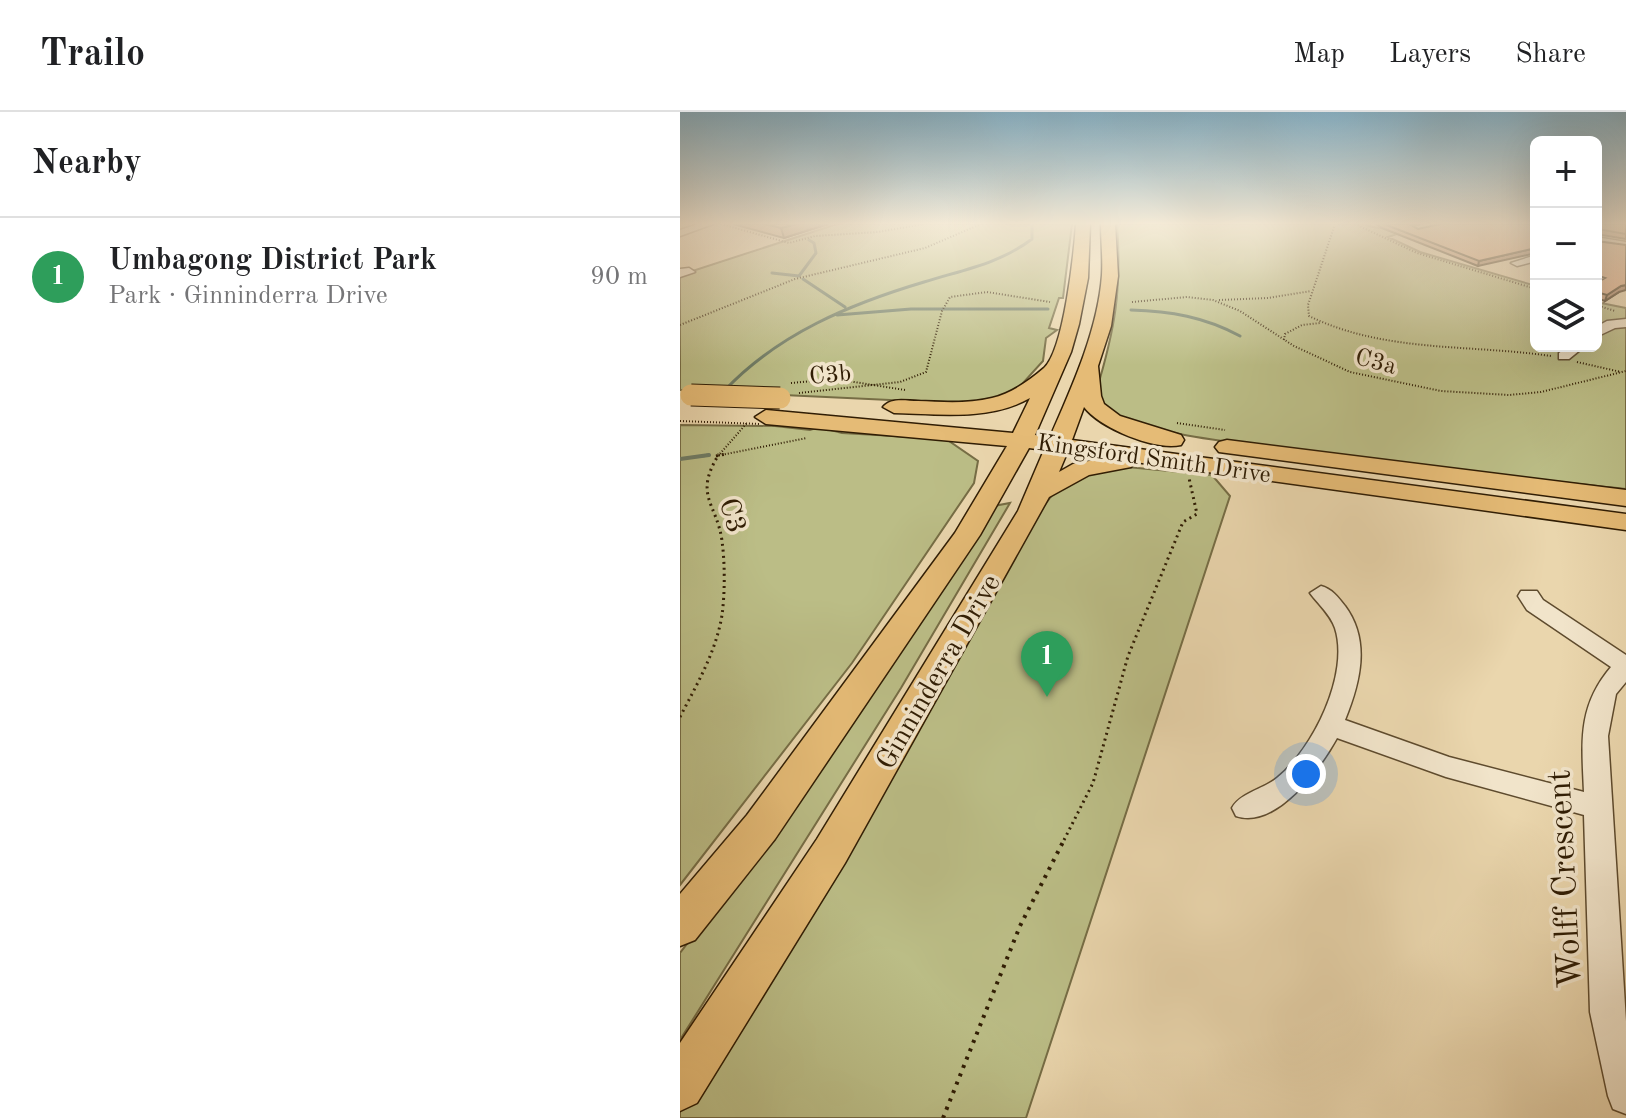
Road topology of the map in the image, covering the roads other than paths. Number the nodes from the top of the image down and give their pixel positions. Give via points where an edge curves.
1 (1080, 271) edge
2 (1110, 271) edge
3 (1623, 317) edge
4 (1602, 330) edge
5 (1061, 352) junction
6 (1090, 360) junction
7 (684, 402) edge
8 (895, 416) junction
9 (1026, 430) junction
10 (1062, 435) junction
11 (1173, 440) junction
12 (1186, 462) junction
13 (1040, 492) junction
14 (1626, 498) edge
15 (1626, 522) edge
16 (967, 535) junction
17 (1321, 593) dead end
18 (1529, 596) dead end
19 (1626, 666) edge
20 (1330, 725) junction
21 (1597, 807) junction
22 (1246, 808) dead end
23 (680, 926) edge
24 (680, 1086) edge
25 (1626, 1096) edge

1 - 5 main road, Ginninderra Drive
2 - 6 main road, Ginninderra Drive via 1102,326
3 - 4 street
5 - 8 main road via 1035,386 1012,400
5 - 9 main road, Ginninderra Drive
6 - 10 main road, Ginninderra Drive
6 - 11 main road via 1090,396 1098,411 1119,425
7 - 8 main road, Kingsford Smith Drive via 759,419
7 - 8 main road, Kingsford Smith Drive, bridge via 786,392
8 - 9 main road, Kingsford Smith Drive
8 - 16 main road via 975,447 989,462 990,478
9 - 10 main road, Kingsford Smith Drive
9 - 16 main road, Ginninderra Drive
10 - 11 main road, Kingsford Smith Drive
10 - 12 main road, Kingsford Smith Drive
10 - 13 main road, Ginninderra Drive
11 - 14 main road, Kingsford Smith Drive
12 - 13 main road via 1099,464
12 - 15 main road, Kingsford Smith Drive
13 - 24 main road, Ginninderra Drive via 831,851
16 - 23 main road, Ginninderra Drive via 761,827
17 - 20 street via 1340,614 1349,641 1343,693
18 - 19 street
19 - 21 street, Wolff Crescent via 1604,692 1598,713
20 - 21 street via 1446,767
20 - 22 street via 1290,783
21 - 25 street, Wolff Crescent via 1607,1012

